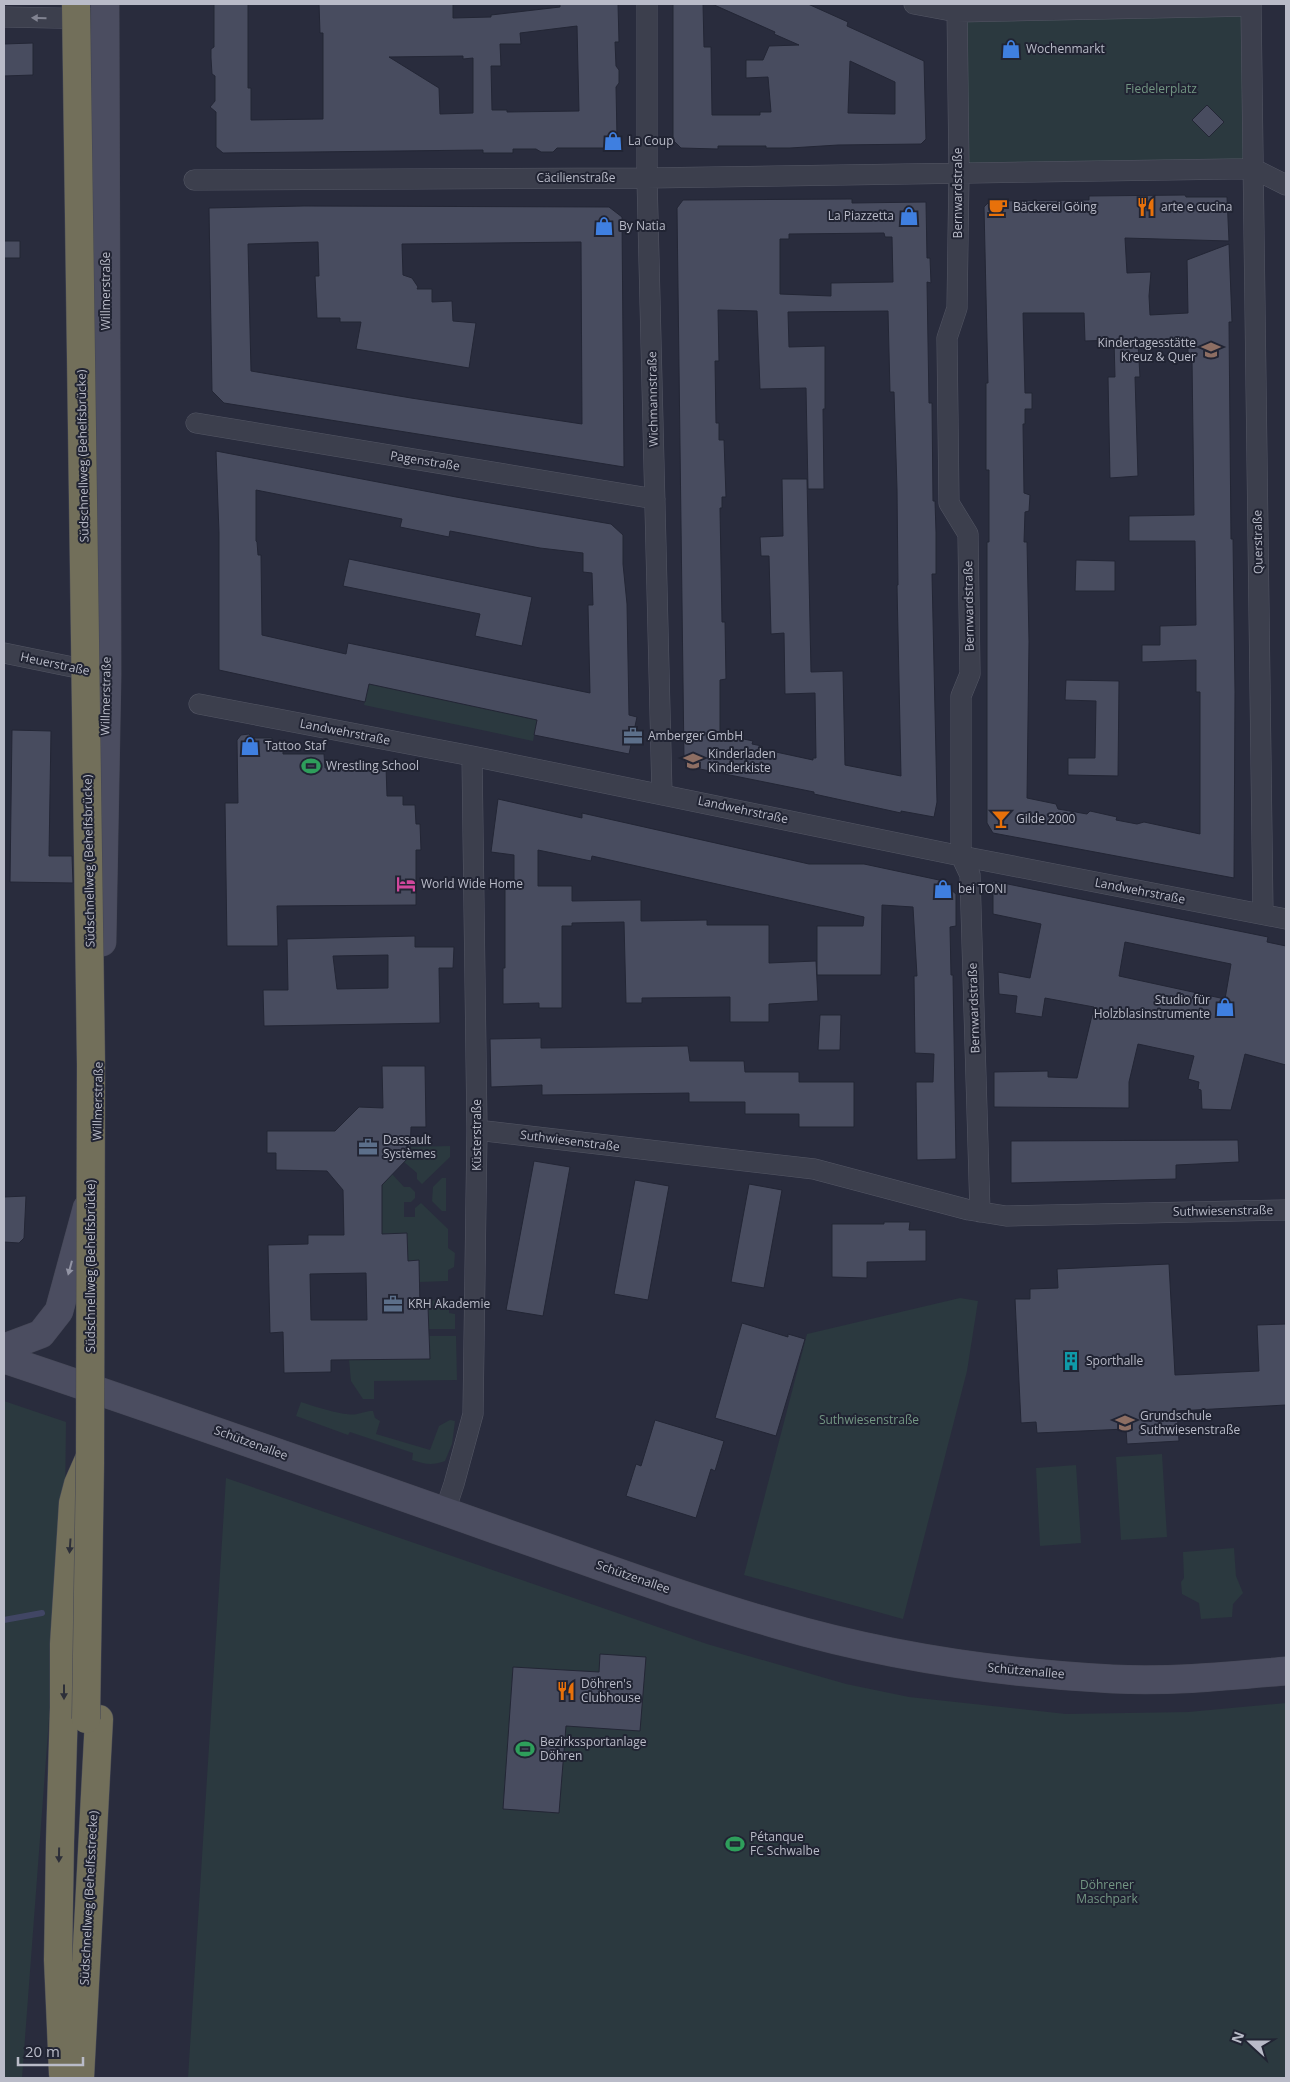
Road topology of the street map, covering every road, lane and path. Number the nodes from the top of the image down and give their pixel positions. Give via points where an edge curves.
1 (76, 4) edge
2 (648, 4) edge
3 (914, 4) edge
4 (1251, 5) edge
5 (957, 8) edge
6 (100, 9) edge
7 (4, 17) edge
8 (1254, 169) junction
9 (959, 174) junction
10 (647, 178) junction
11 (194, 180) dead end
12 (1286, 185) edge
13 (196, 422) dead end
14 (655, 499) junction
15 (4, 653) edge
16 (107, 674) junction
17 (199, 704) dead end
18 (472, 756) junction
19 (662, 794) junction
20 (961, 856) junction
21 (1263, 914) junction
22 (1286, 919) edge
23 (478, 1130) junction
24 (97, 1170) junction
25 (1286, 1210) edge
26 (980, 1212) junction
27 (4, 1348) edge
28 (4, 1359) edge
29 (92, 1388) junction
30 (445, 1511) junction
31 (1286, 1671) edge
32 (92, 1719) junction
33 (69, 2077) edge

1 - 32 highway, Südschnellweg (Behelfsbrücke), bridge via 91,1064
2 - 10 street, Wichmannstraße
3 - 5 street
4 - 5 street
4 - 8 street
5 - 9 street, Bernwardstraße
6 -> 7 street
6 - 16 street, Willmerstraße
6 - 32 highway, Südschnellweg (Behelfsbrücke) via 103,1476
8 - 9 street
8 - 12 street
8 - 21 street, Querstraße
9 - 10 street, Cäcilienstraße
9 - 20 street, Bernwardstraße via 957,308 947,338 949,503 968,534 970,674 962,696
10 - 11 street, Cäcilienstraße
10 - 14 street, Wichmannstraße
13 - 14 street, Pagenstraße
14 - 19 street, Wichmannstraße
15 - 16 street, Heuerstraße
16 - 24 street, Willmerstraße
17 - 18 street, Landwehrstraße
18 - 19 street, Landwehrstraße
18 - 23 street, Küsterstraße
19 - 20 street, Landwehrstraße
20 - 21 street, Landwehrstraße
20 - 26 street, Bernwardstraße via 970,875
21 - 22 street, Landwehrstraße
23 - 26 street, Suthwiesenstraße via 814,1169
23 - 30 street, Küsterstraße via 473,1414
24 -> 27 street via 58,1311 41,1334
24 - 29 street, Willmerstraße
25 - 26 street, Suthwiesenstraße via 1006,1216
28 - 29 street, Schützenallee
29 - 30 street, Schützenallee
29 -> 33 highway via 92,1448 73,1503 64,1644 58,1960
30 - 31 street, Schützenallee via 719,1607 779,1625 901,1653 983,1668 1115,1679 1204,1678
32 - 33 highway, Südschnellweg (Behelfsstrecke) via 80,1846

